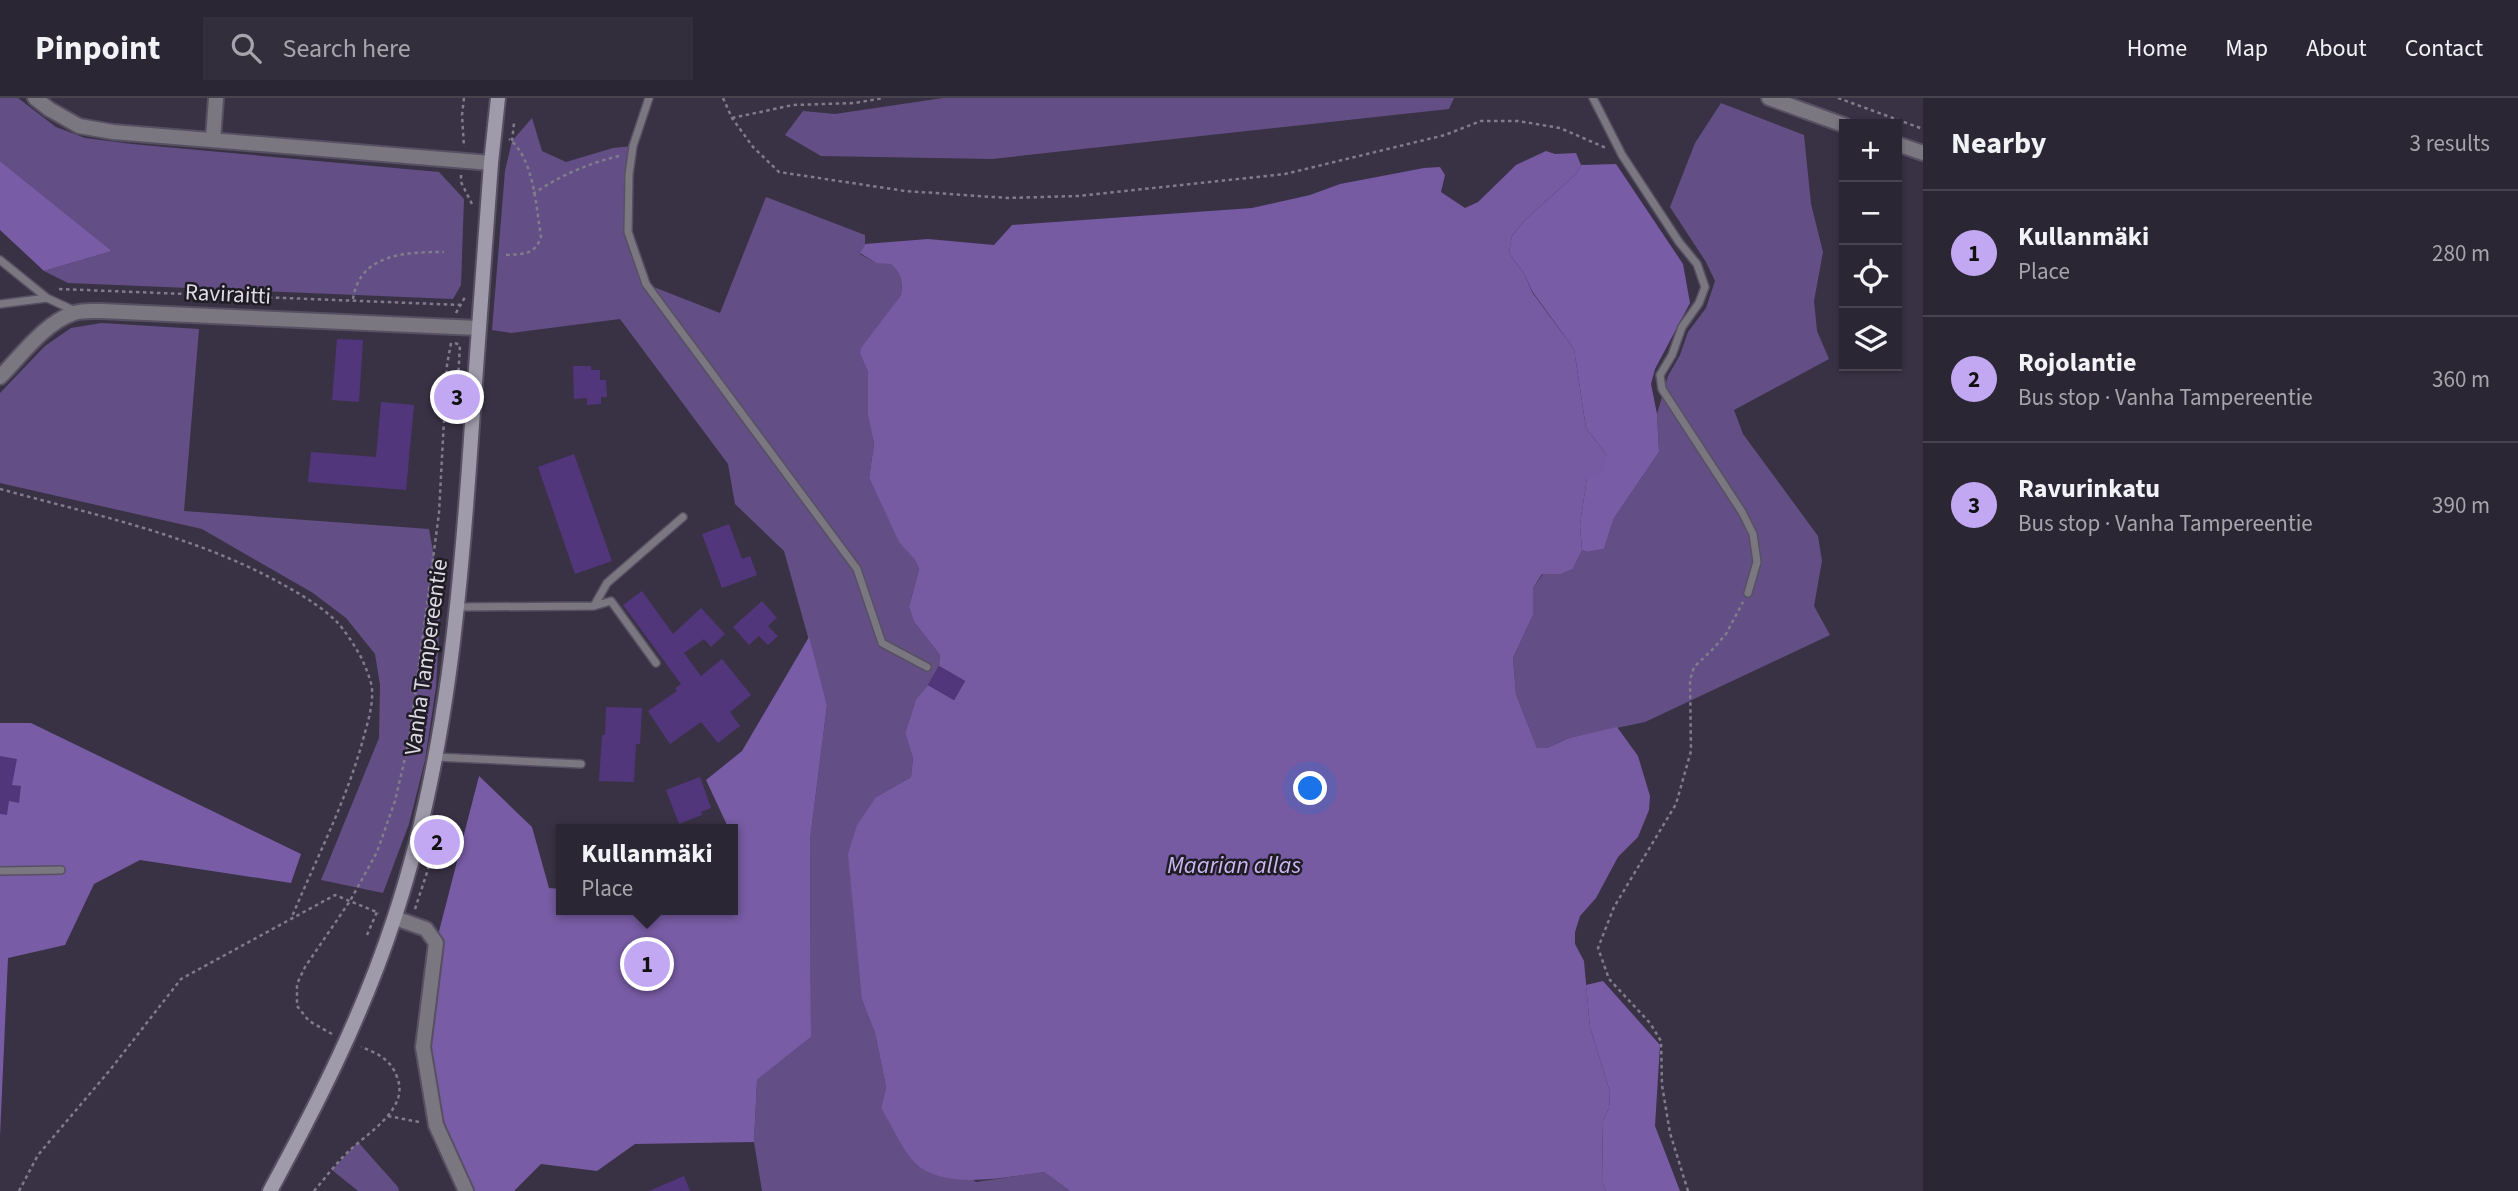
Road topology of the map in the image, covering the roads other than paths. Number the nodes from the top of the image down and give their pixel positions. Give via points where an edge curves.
1 (35, 98) edge
2 (216, 98) edge
3 (498, 98) edge
4 (649, 98) edge
5 (1593, 98) edge
6 (1769, 98) edge
7 (1839, 123) edge
8 (213, 140) junction
9 (1902, 146) edge
10 (1923, 153) edge
11 (491, 163) junction
12 (0, 260) edge
13 (47, 298) junction
14 (0, 304) edge
15 (76, 312) junction
16 (478, 328) junction
17 (0, 377) edge
18 (683, 517) dead end
19 (1748, 593) road end
20 (594, 606) junction
21 (457, 607) junction
22 (656, 663) dead end
23 (927, 667) dead end
24 (436, 757) junction
25 (581, 764) dead end
26 (61, 870) dead end
27 (0, 871) edge
28 (395, 918) junction
29 (270, 1191) edge
30 (466, 1191) edge

1 - 8 street via 79,126
2 - 8 street
3 - 11 main road, Vanha Tampereentie
4 - 23 lane via 632,154 628,232 646,284 857,569 882,643
5 - 19 lane via 1622,155 1697,264 1705,287 1660,375 1662,389 1753,534 1758,562
6 - 7 street
8 - 11 street
9 - 10 street
11 - 16 main road, Vanha Tampereentie
12 - 13 lane
13 - 14 lane
13 - 15 lane
15 - 16 street, Raviraitti
15 - 17 street via 44,332
16 - 21 main road, Vanha Tampereentie
18 - 20 lane via 607,583
20 - 21 lane
20 - 22 lane via 611,601
21 - 24 main road, Vanha Tampereentie
24 - 25 lane
24 - 28 main road, Vanha Tampereentie
26 - 27 lane
28 - 29 main road, Vanha Tampereentie via 335,1068
28 - 30 street via 426,929 436,943 423,1047 436,1125

